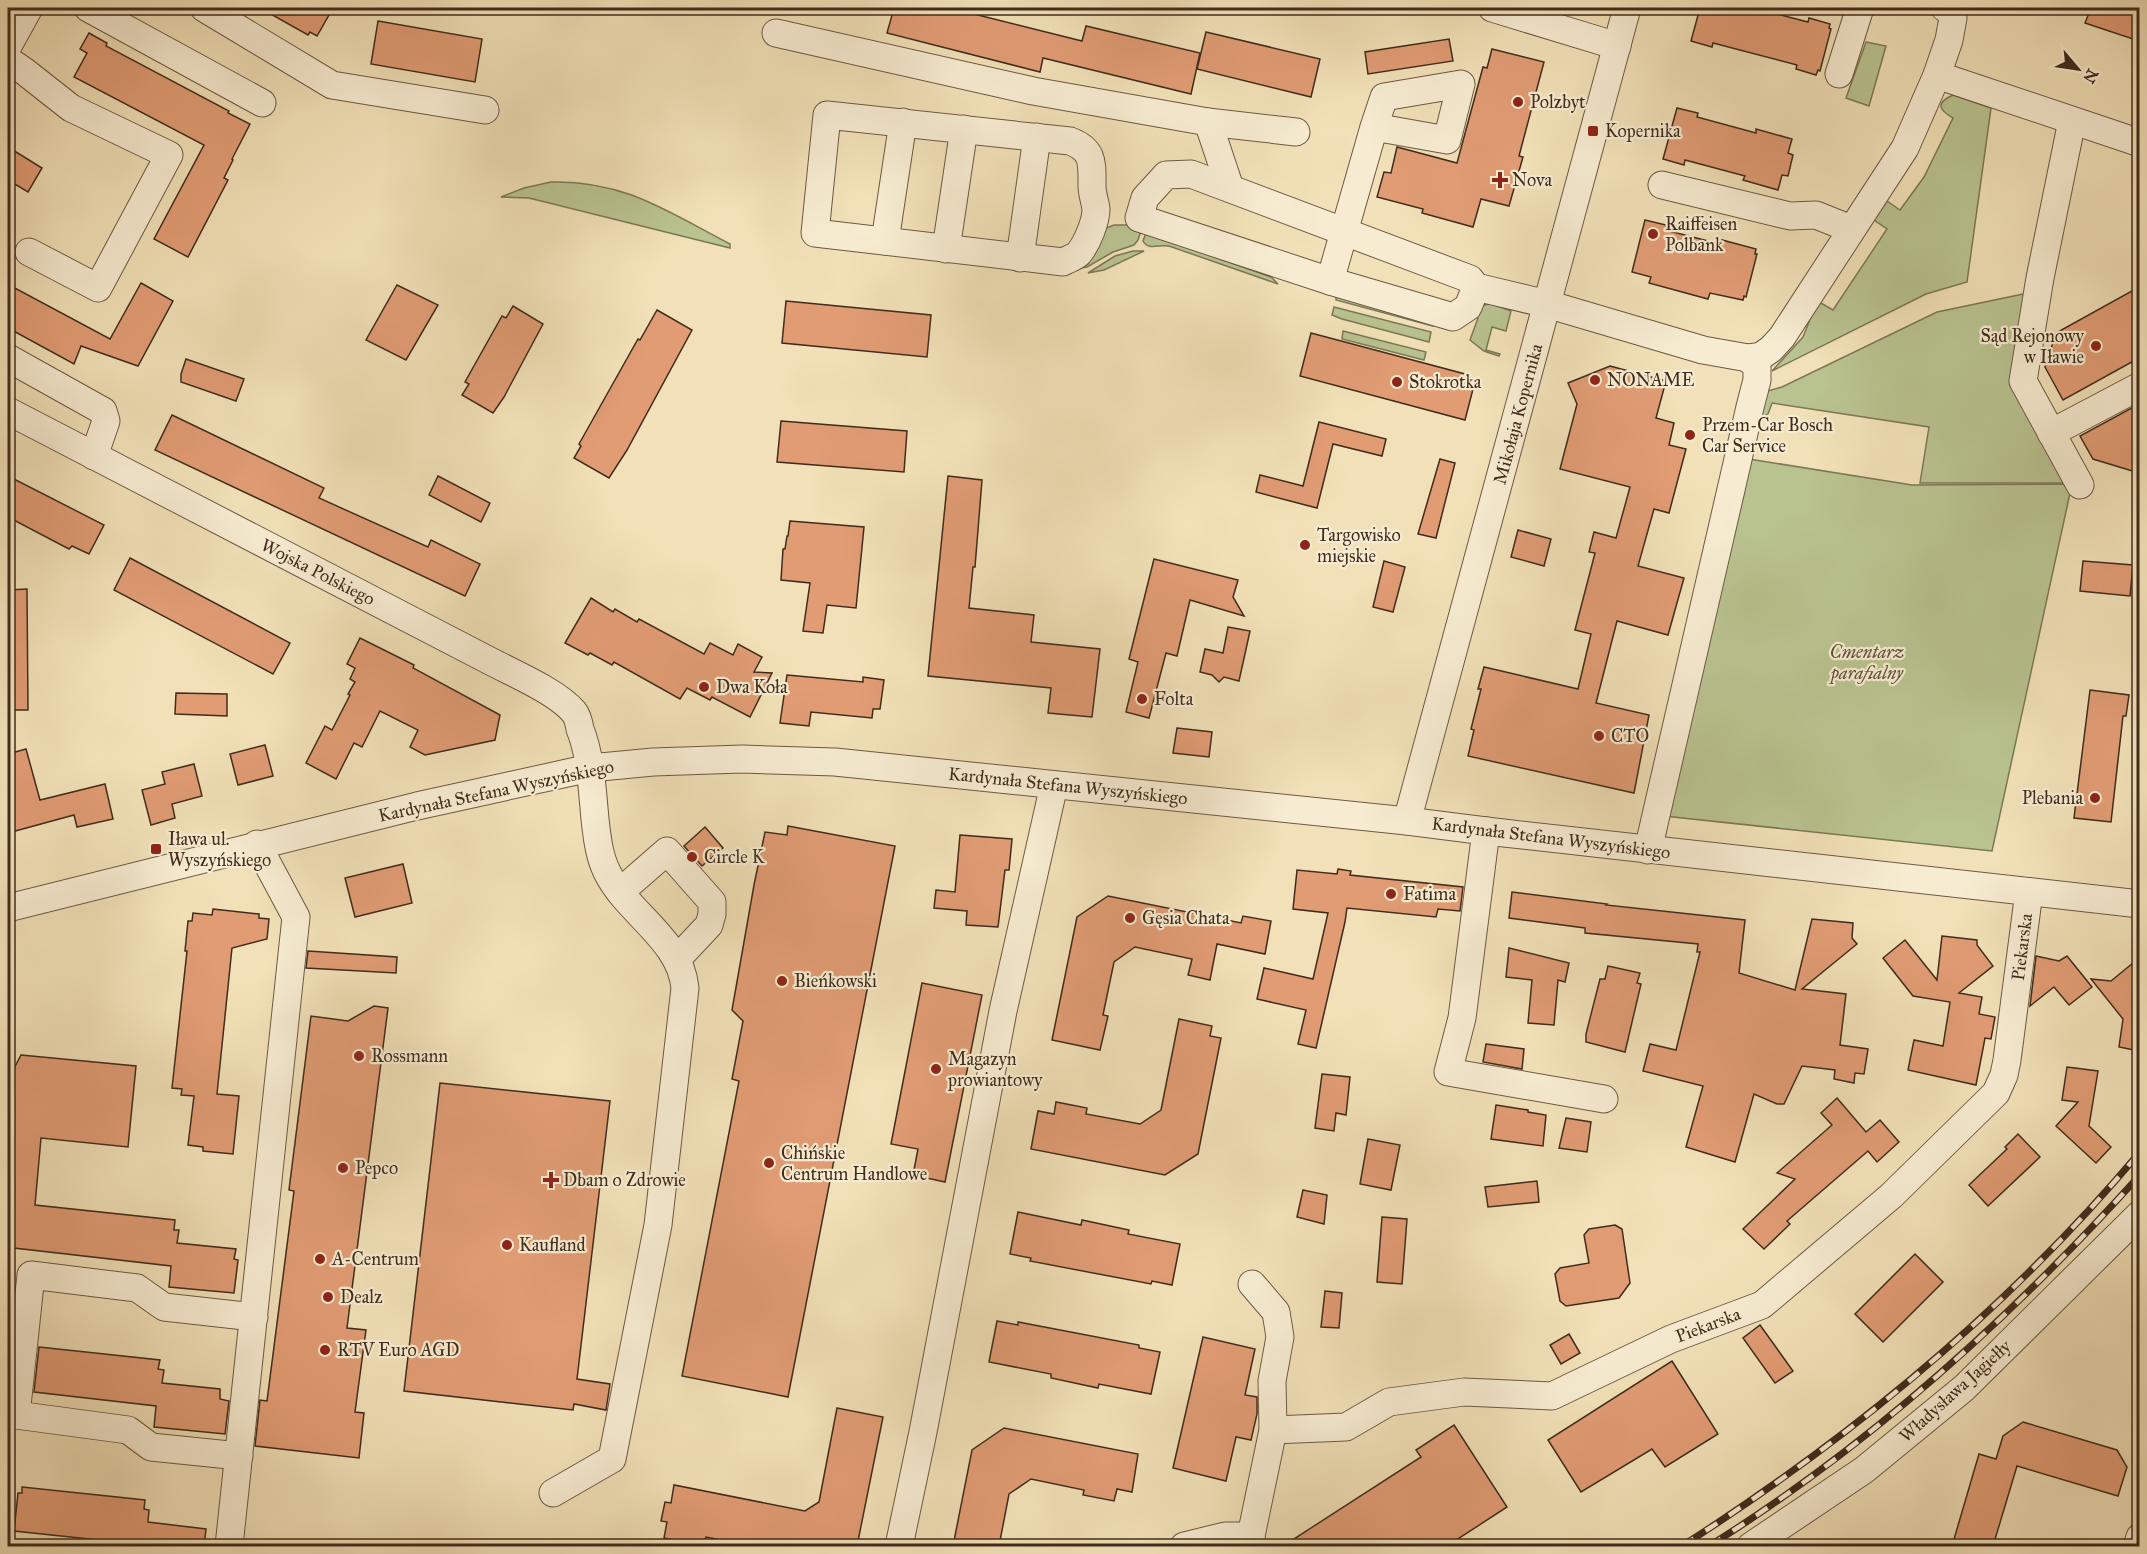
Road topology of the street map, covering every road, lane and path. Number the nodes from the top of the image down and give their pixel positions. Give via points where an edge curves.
1 (29, 8) edge
2 (88, 8) edge
3 (204, 8) edge
4 (1492, 8) edge
5 (1627, 8) edge
6 (1860, 8) edge
7 (1946, 8) edge
8 (776, 33) dead end
9 (8, 46) edge
10 (1617, 46) junction
11 (8, 60) edge
12 (1839, 74) dead end
13 (1937, 75) junction
14 (262, 103) dead end
15 (485, 110) dead end
16 (2073, 121) junction
17 (903, 122) junction
18 (1208, 122) junction
19 (1374, 127) dead end
20 (964, 129) junction
21 (1296, 132) dead end
22 (1037, 137) junction
23 (2139, 143) edge
24 (1662, 185) dead end
25 (1230, 188) junction
26 (1096, 211) junction
27 (1139, 218) junction
28 (1851, 230) junction
29 (1345, 231) junction
30 (885, 241) junction
31 (946, 249) junction
32 (29, 252) dead end
33 (1020, 258) junction
34 (1330, 281) junction
35 (1476, 287) junction
36 (1547, 304) junction
37 (8, 358) edge
38 (1748, 358) junction
39 (2139, 386) edge
40 (8, 411) edge
41 (2051, 433) junction
42 (94, 456) junction
43 (2080, 485) dead end
44 (590, 768) junction
45 (1054, 785) junction
46 (1407, 820) junction
47 (1486, 831) junction
48 (257, 844) junction
49 (1648, 850) junction
50 (620, 892) junction
51 (2028, 892) junction
52 (2139, 904) edge
53 (8, 909) edge
54 (677, 959) junction
55 (1604, 1098) dead end
56 (2139, 1214) edge
57 (1252, 1284) dead end
58 (254, 1317) junction
59 (1273, 1430) junction
60 (239, 1456) junction
61 (553, 1493) dead end
62 (2139, 1538) edge
63 (1251, 1541) edge
64 (229, 1546) edge
65 (898, 1546) edge
66 (1184, 1546) edge
67 (1751, 1546) edge
68 (2137, 1546) edge

1 - 9 street
2 - 14 street
3 - 15 street via 332,85
4 - 10 street
5 - 10 street, Mikołaja Kopernika
6 - 12 street
7 - 13 street via 1953,18
8 - 18 street via 1033,91
10 - 36 street, Mikołaja Kopernika
11 - 32 street via 71,108 169,155 98,288
13 - 16 street
13 - 28 street via 1905,148
16 - 23 street
16 - 41 street via 2023,381
17 - 20 street
17 - 30 street
17 - 30 street via 827,115 814,233
18 - 21 street
18 - 25 street
19 - 29 street
20 - 22 street
20 - 31 street
22 - 26 street via 1070,141 1088,153
22 - 33 street
24 - 28 street via 1790,216 1816,215
25 - 27 street via 1191,174 1166,175 1145,198
25 - 29 street
26 - 27 street
26 - 33 street via 1091,231 1078,254 1063,262
27 - 34 street
28 - 38 street via 1782,337 1761,356
29 - 34 street
29 - 35 street via 1470,279
30 - 31 street
31 - 33 street
34 - 35 street via 1453,317 1468,307
35 - 36 street
36 - 38 street via 1703,350
36 - 46 street, Mikołaja Kopernika
37 - 42 street via 103,411 106,421
38 - 49 street via 1757,367 1757,380
39 - 41 street
40 - 42 street, Wojska Polskiego
41 - 43 street
42 - 44 street, Wojska Polskiego via 549,693 574,712
44 - 45 street, Kardynała Stefana Wyszyńskiego via 742,759 835,762
44 - 48 street, Kardynała Stefana Wyszyńskiego
44 - 50 street, Wojska Polskiego via 601,856
45 - 46 street, Kardynała Stefana Wyszyńskiego
45 - 65 street via 1003,1011
46 - 47 street, Kardynała Stefana Wyszyńskiego
47 - 49 street, Kardynała Stefana Wyszyńskiego
47 - 55 street via 1462,1018 1448,1072
48 - 53 street, Kardynała Stefana Wyszyńskiego
48 - 58 street via 296,917
49 - 51 street, Kardynała Stefana Wyszyńskiego
50 - 54 street, Wojska Polskiego
50 - 54 street via 667,851 712,902 709,925
51 - 52 street, Kardynała Stefana Wyszyńskiego
51 - 59 street, Piekarska via 2007,1060 1996,1093 1891,1196 1762,1305 1671,1339 1552,1396 1464,1392 1389,1402 1347,1427
54 - 61 street via 685,988 658,1226 612,1459
56 - 67 street, Władysława Jagiełły via 1964,1388 1864,1470
57 - 59 street via 1276,1312 1280,1337 1272,1381
58 - 60 street
58 - 60 street via 164,1307 138,1288 31,1275 16,1415 128,1430 151,1447
59 - 63 street
60 - 64 street
62 - 68 street
63 - 66 street via 1225,1536

